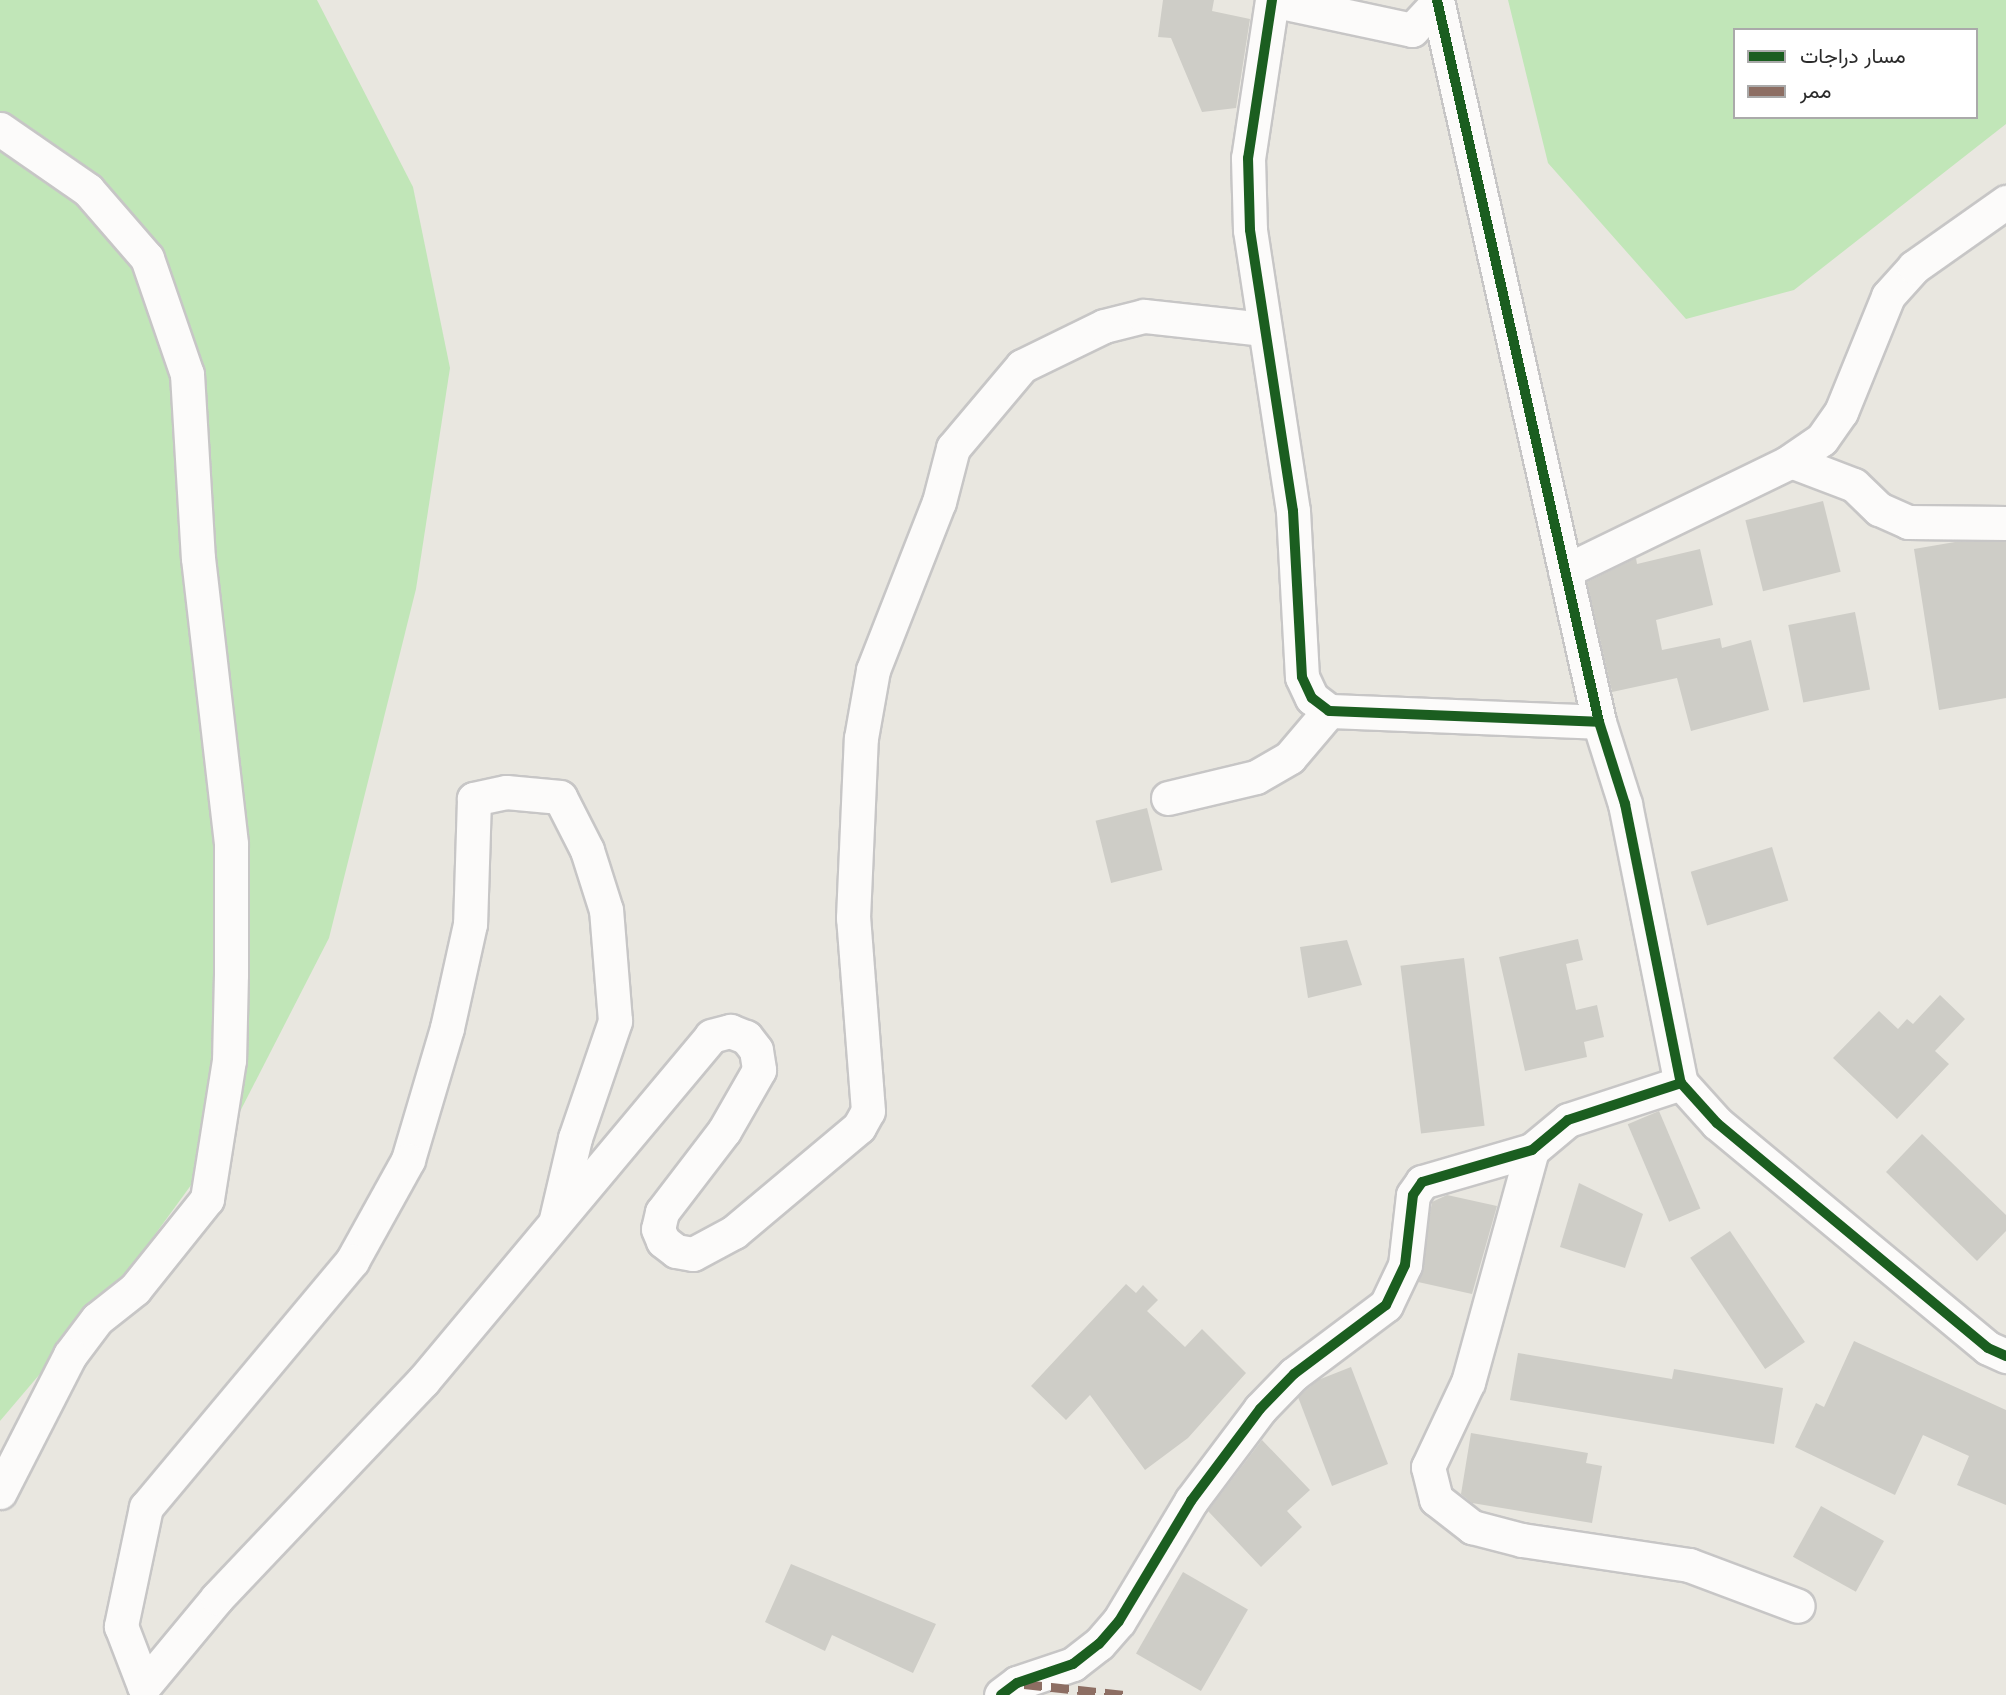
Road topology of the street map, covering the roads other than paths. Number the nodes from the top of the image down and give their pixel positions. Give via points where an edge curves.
1 (1272, 0) edge
2 (1437, 1) edge
3 (0, 129) edge
4 (2006, 202) edge
5 (1264, 329) junction
6 (1791, 461) junction
7 (2006, 523) edge
8 (1566, 571) junction
9 (1329, 711) junction
10 (1599, 722) junction
11 (1168, 798) dead end
12 (1681, 1083) junction
13 (1532, 1150) junction
14 (556, 1219) junction
15 (2006, 1356) edge
16 (0, 1492) edge
17 (1798, 1606) dead end
18 (1001, 1695) edge

1 - 2 street via 1412,30
1 - 5 street via 1248,158 1250,230
2 - 8 street
3 - 16 street via 88,190 147,258 187,374 198,558 231,844 232,961 229,1060 206,1199 135,1289 97,1319 71,1355
4 - 6 street via 1914,267 1888,296 1841,412 1822,439
5 - 9 street via 1293,511 1302,677 1312,698
5 - 14 street via 1144,316 1104,326 1022,366 953,448 939,502 873,670 861,738 853,918 868,1111 859,1127 734,1233 693,1254 676,1251 663,1241 658,1229 662,1212 724,1132 759,1070 756,1050 746,1037 730,1031 711,1036
6 - 7 street via 1854,485 1879,509 1908,522
6 - 8 street
8 - 10 street
9 - 10 street
9 - 11 street via 1290,757 1256,777
10 - 12 street via 1625,804
12 - 13 street via 1568,1120
12 - 15 street via 1717,1123 1988,1348
13 - 17 street via 1468,1382 1428,1466 1436,1500 1472,1527 1522,1540 1689,1564
13 - 18 street via 1422,1182 1413,1195 1405,1265 1386,1305 1294,1374 1259,1409 1198,1491 1099,1644 1073,1664 1017,1683
14 - 14 street via 423,1381 217,1598 144,1686 121,1626 146,1507 352,1261 408,1160 447,1028 470,924 474,799 506,792 560,797 587,850 606,910 615,1021 575,1138

